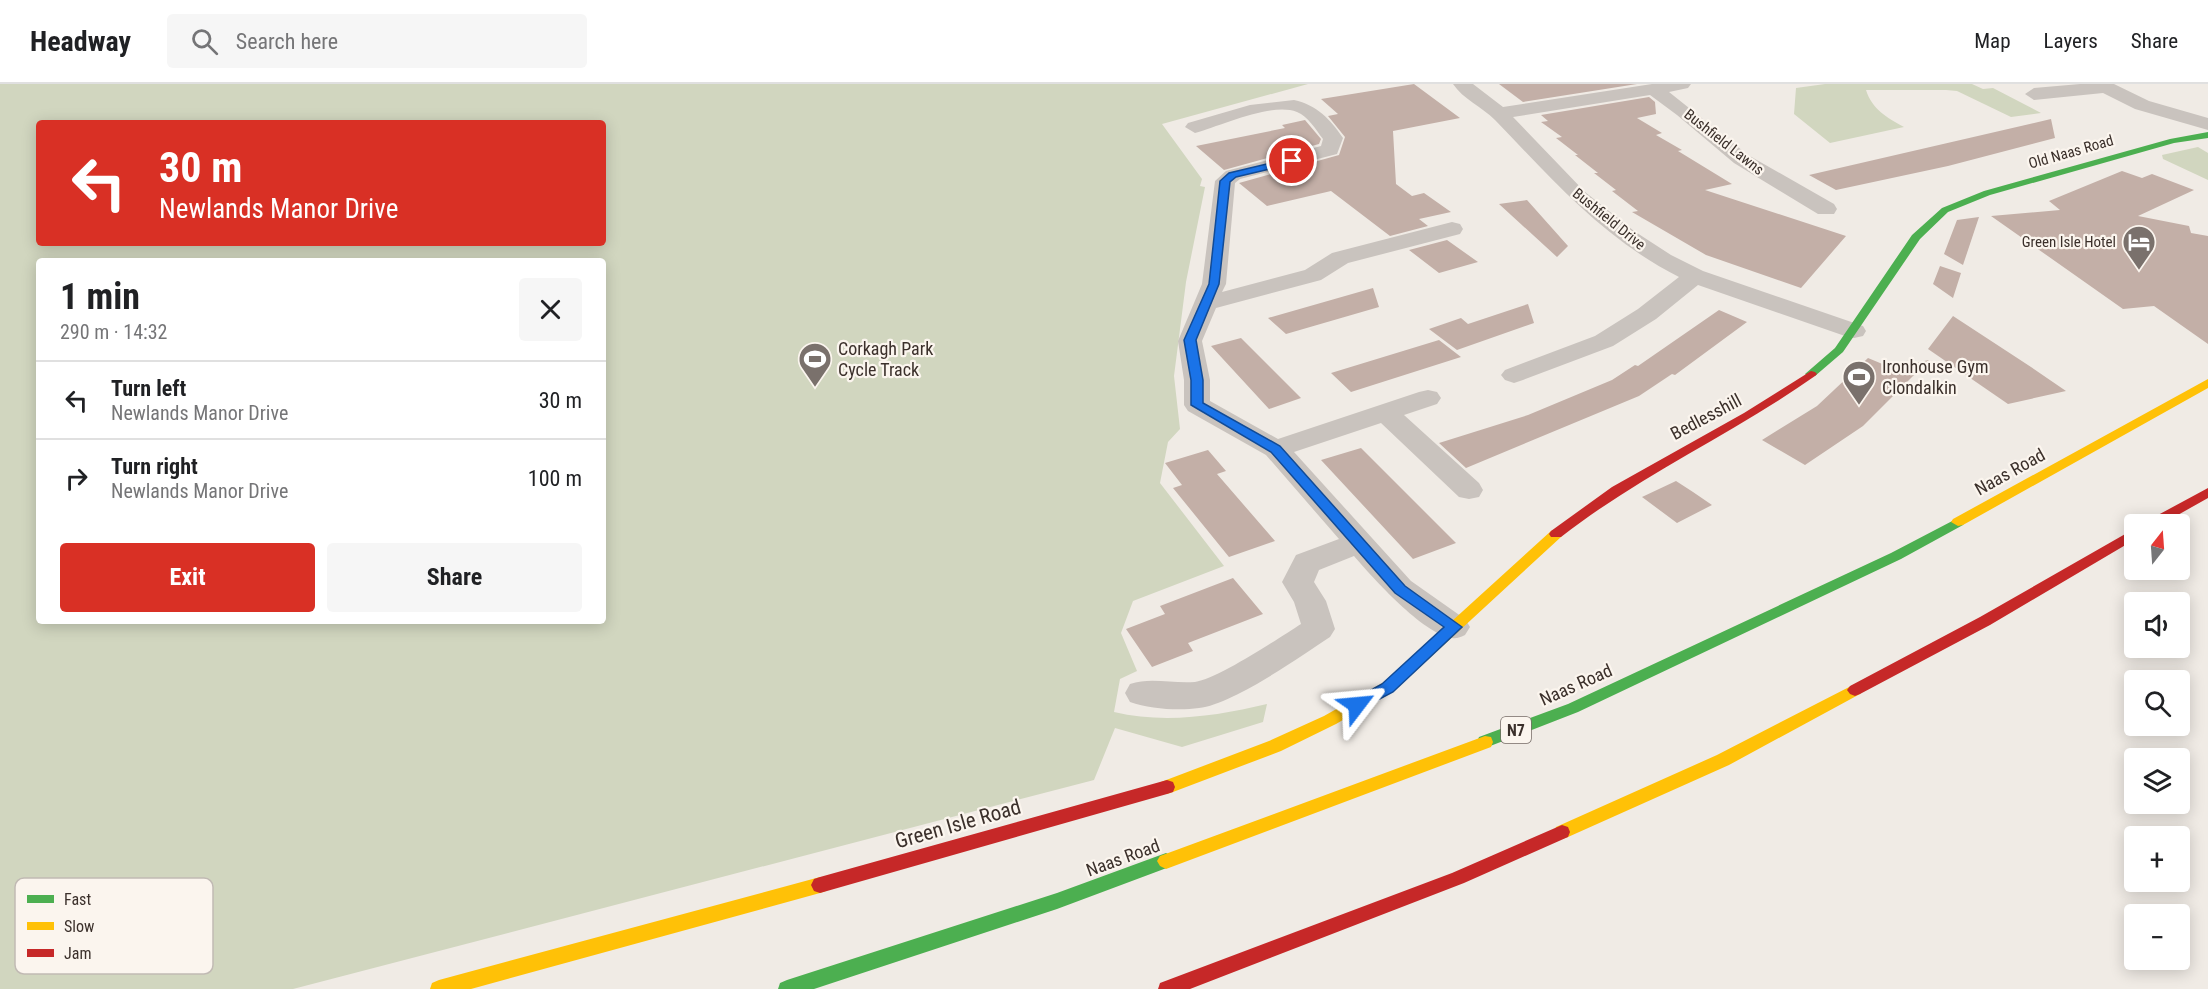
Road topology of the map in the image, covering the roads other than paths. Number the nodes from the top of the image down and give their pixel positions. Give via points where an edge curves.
1 (1462, 84) edge
2 (1682, 84) edge
3 (2103, 86) edge
4 (1654, 90) junction
5 (2034, 94) dead end
6 (2142, 105) junction
7 (1498, 112) junction
8 (2208, 124) edge
9 (1195, 127) dead end
10 (2208, 135) edge
11 (2173, 141) junction
12 (1826, 209) dead end
13 (1945, 211) joint
14 (1452, 229) dead end
15 (1695, 276) junction
16 (1205, 304) junction
17 (1854, 331) junction
18 (1514, 375) dead end
19 (2208, 383) edge
20 (1428, 398) dead end
21 (1386, 412) junction
22 (1276, 449) junction
23 (1469, 490) dead end
24 (2208, 492) edge
25 (2169, 514) edge
26 (2124, 540) edge
27 (1359, 543) junction
28 (1454, 627) junction
29 (1142, 693) dead end
30 (439, 989) edge
31 (787, 989) edge
32 (1167, 989) edge

1 - 7 street, Bushfield Drive
2 - 4 street, Bushfield Lawns
3 - 5 street
3 - 6 street
4 - 7 street, Bushfield Lawns
4 - 12 street, Bushfield Lawns via 1741,159
6 - 8 street
6 - 11 street
7 - 15 street, Bushfield Drive via 1578,196 1626,236
9 - 16 street via 1288,105 1304,108 1333,138 1330,150 1233,175 1225,181 1217,268
10 - 11 main road, Old Naas Road
11 - 13 main road, Old Naas Road via 1987,193
13 - 17 main road, Bedlesshill via 1914,240
14 - 16 street via 1340,258 1313,275
15 - 17 street, Bushfield Drive
15 - 18 street via 1647,314 1604,341
16 - 22 street via 1190,340 1197,405
17 - 28 main road, Bedlesshill via 1827,362 1794,387 1599,500 1544,544
19 - 31 main road, Naas Road / N7 via 1896,556 1573,708 1068,897
20 - 21 street
21 - 22 street
21 - 23 street
22 - 27 street
24 - 25 main road
26 - 32 main road via 1985,621 1723,760 1458,879
27 - 28 street via 1400,589
27 - 29 street via 1307,563 1298,582 1310,601 1319,629 1246,674 1200,695
28 - 30 main road, Green Isle Road via 1388,688 1236,764 960,846

